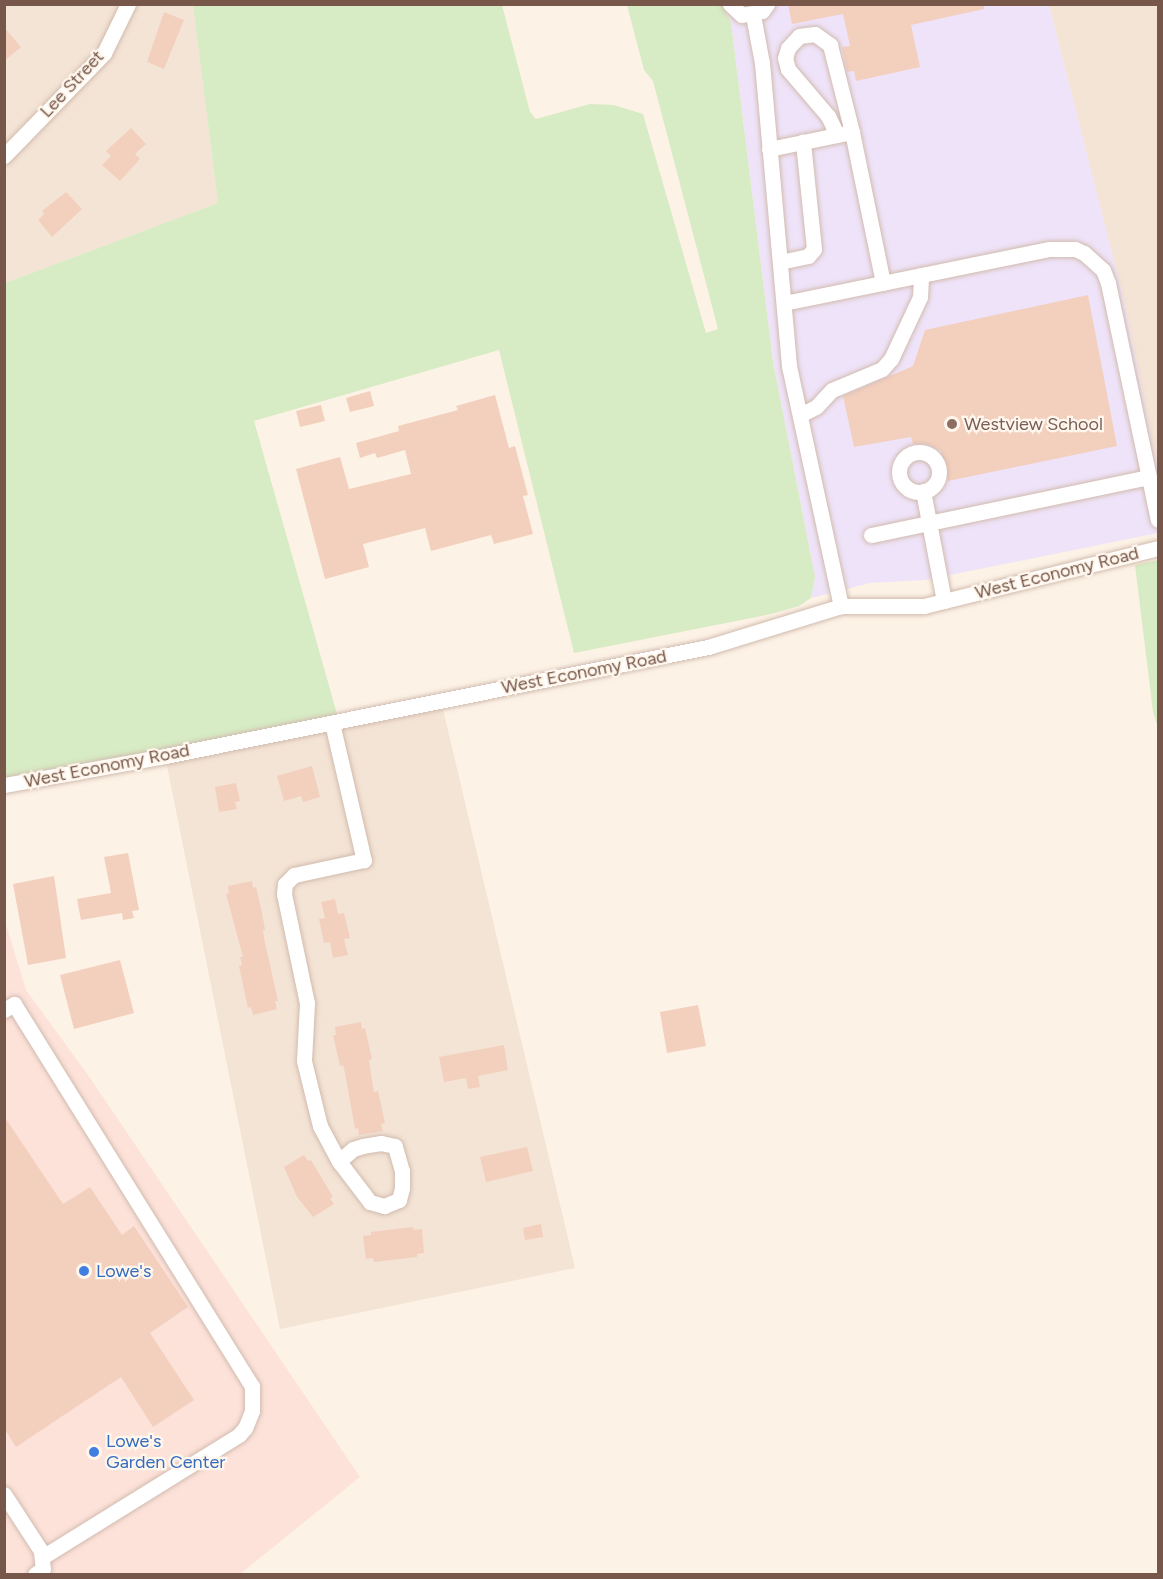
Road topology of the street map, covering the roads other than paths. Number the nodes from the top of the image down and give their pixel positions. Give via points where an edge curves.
1 (128, 4) edge
2 (730, 4) edge
3 (767, 4) edge
4 (753, 15) junction
5 (845, 133) junction
6 (803, 142) junction
7 (770, 149) junction
8 (4, 156) edge
9 (780, 262) junction
10 (921, 275) junction
11 (883, 283) junction
12 (784, 303) junction
13 (800, 415) junction
14 (1149, 477) junction
15 (923, 491) dead end
16 (1158, 520) edge
17 (929, 523) junction
18 (871, 535) dead end
19 (1158, 548) edge
20 (944, 601) junction
21 (841, 606) junction
22 (333, 723) junction
23 (4, 785) edge
24 (4, 1010) edge
25 (339, 1161) junction
26 (4, 1494) edge
27 (42, 1557) junction
28 (34, 1575) edge

1 - 8 street, Lee Street via 104,53
2 - 4 street via 742,15
3 - 4 street
4 - 7 street
5 - 5 street via 788,69 788,48 799,36 815,34 830,45
5 - 6 street
5 - 11 street
6 - 7 street
6 - 9 street via 814,249 808,256
7 - 9 street
9 - 12 street
10 - 11 street
10 - 13 street via 920,297 891,359 882,369 832,390 816,407
10 - 14 street via 1064,248 1075,249 1093,260 1108,283
11 - 12 street
12 - 13 street via 789,366
13 - 21 street
14 - 16 street
14 - 17 street
15 - 17 street
17 - 18 street
17 - 20 street
19 - 20 street, West Economy Road
20 - 21 street, West Economy Road via 924,606
21 - 22 street, West Economy Road via 708,647
22 - 23 street, West Economy Road
22 - 25 street via 364,860 294,875 285,884 284,894 307,1003 306,1073 320,1126
24 - 27 street via 14,1004 252,1386 252,1411 238,1435
25 - 25 street via 370,1202 384,1206 399,1200 402,1171 395,1146 363,1146
26 - 27 street
27 - 28 street via 43,1569

